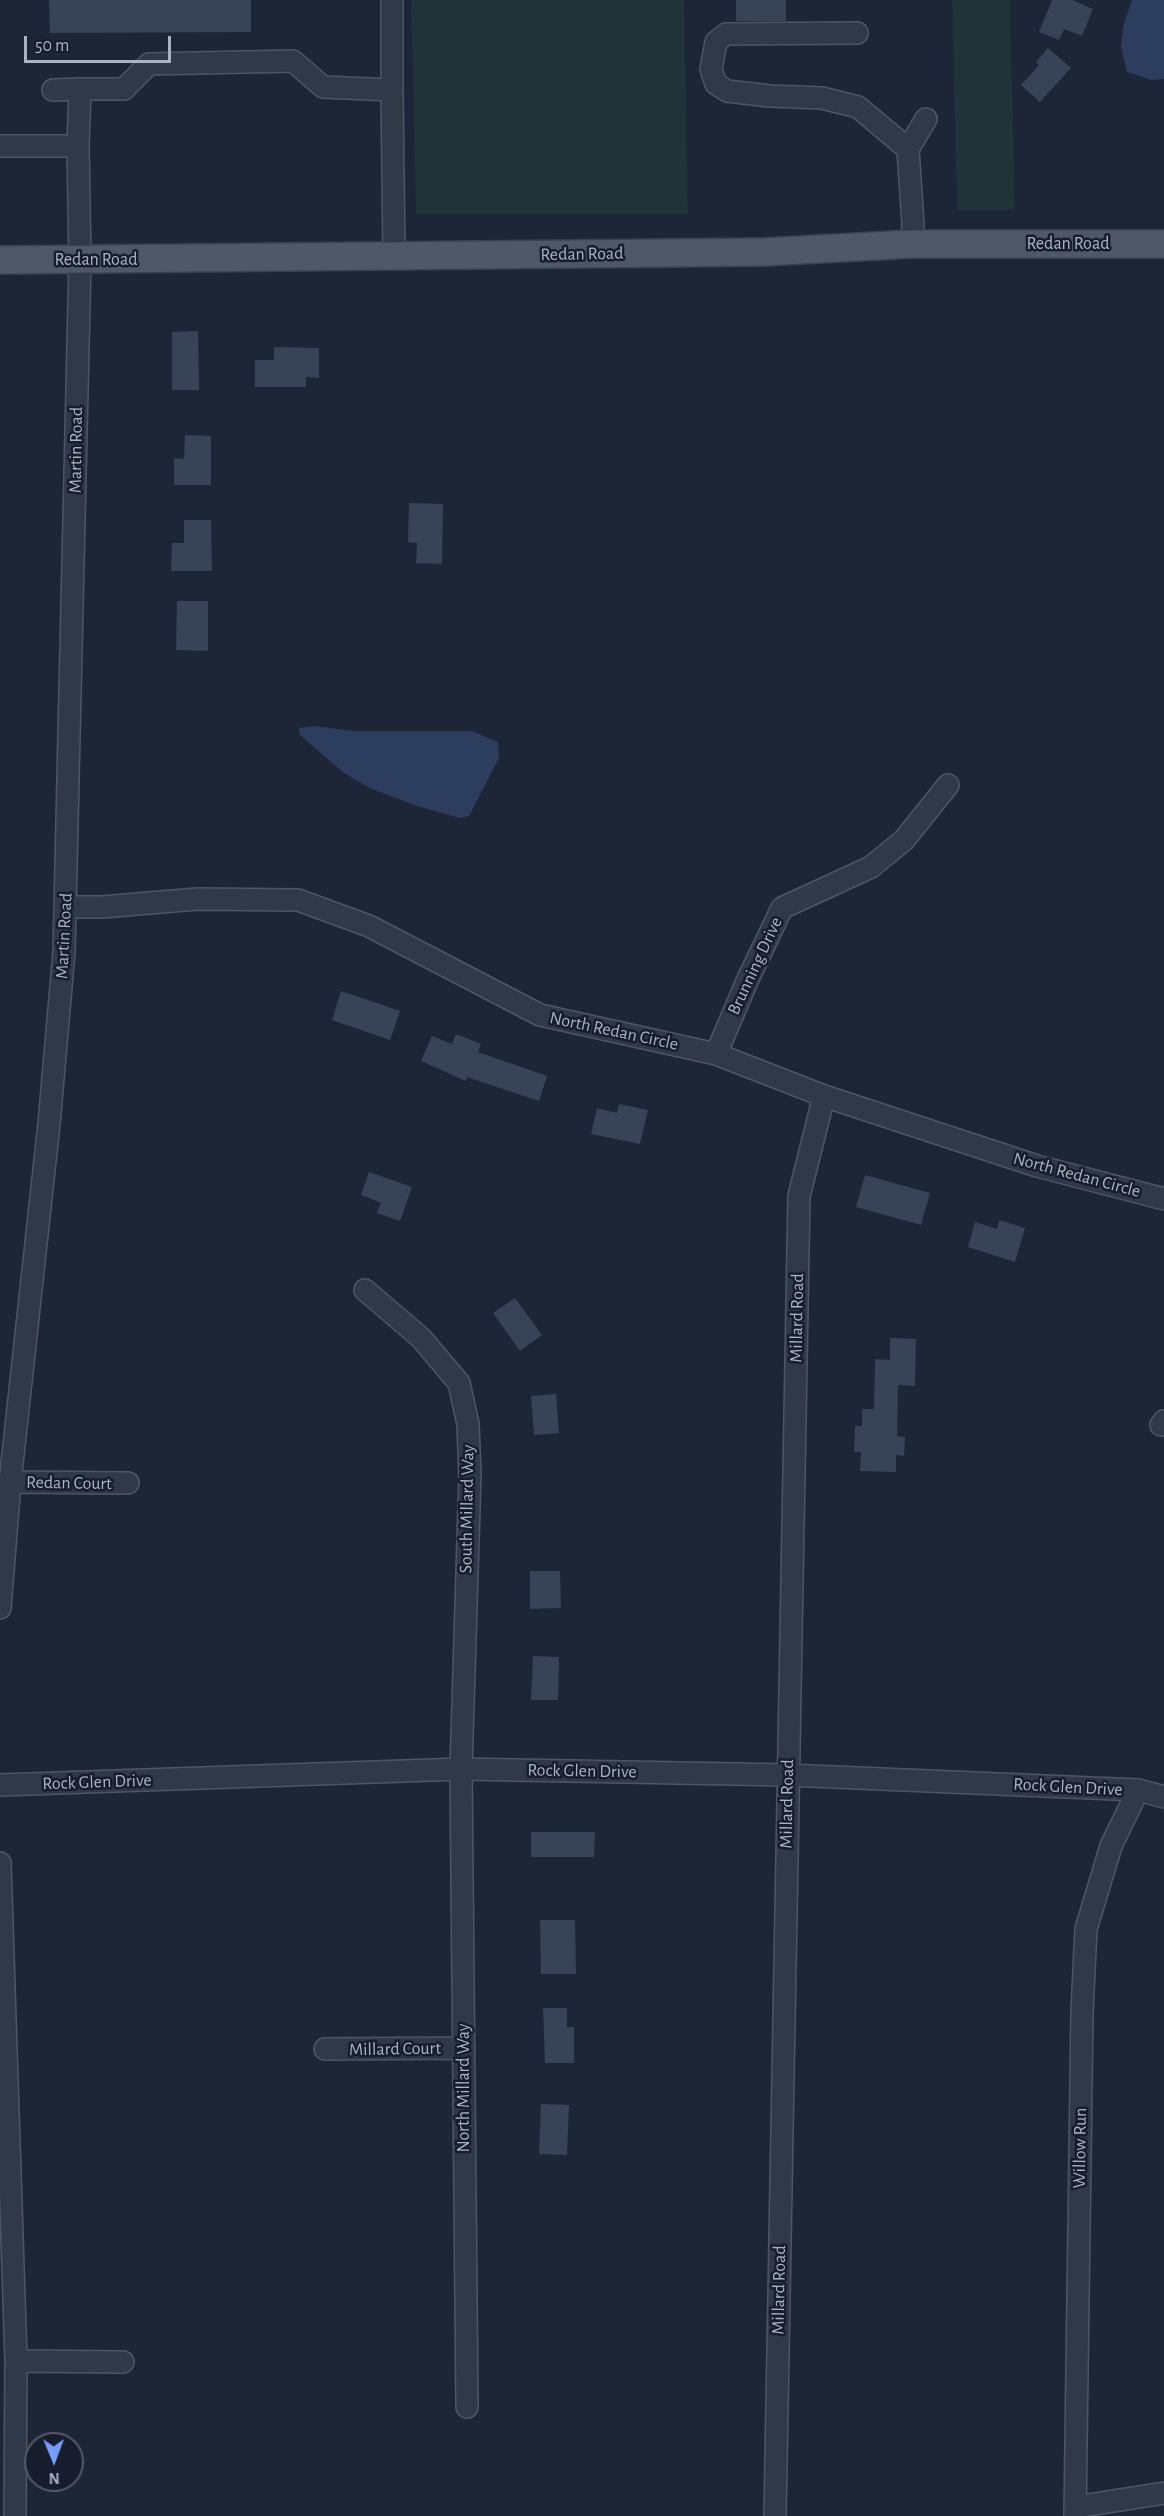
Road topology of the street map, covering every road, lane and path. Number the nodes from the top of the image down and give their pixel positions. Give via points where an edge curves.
1 (392, 0) edge
2 (857, 33) dead end
3 (80, 89) junction
4 (53, 90) dead end
5 (392, 90) junction
6 (927, 119) dead end
7 (0, 146) edge
8 (78, 146) junction
9 (908, 149) junction
10 (912, 244) junction
11 (1164, 244) edge
12 (394, 256) junction
13 (0, 260) edge
14 (80, 260) junction
15 (948, 785) dead end
16 (66, 907) junction
17 (716, 1054) junction
18 (824, 1096) junction
19 (1164, 1199) edge
20 (365, 1290) dead end
21 (10, 1482) junction
22 (128, 1483) dead end
23 (0, 1608) edge
24 (461, 1769) junction
25 (788, 1775) junction
26 (0, 1785) edge
27 (1138, 1790) junction
28 (1164, 1797) edge
29 (0, 1863) edge
30 (464, 2048) junction
31 (325, 2049) dead end
32 (16, 2361) junction
33 (123, 2362) dead end
34 (467, 2407) dead end
35 (1164, 2493) edge
36 (1075, 2512) edge
37 (15, 2516) edge
38 (775, 2516) edge

1 - 5 street
2 - 9 street via 726,34 716,42 711,69 716,84 727,91 822,98 858,106
3 - 4 street
3 - 5 street via 124,89 149,64 293,61 324,87
3 - 8 street, Martin Road
5 - 12 street
6 - 9 street
7 - 8 street
8 - 14 street, Martin Road
9 - 10 street
10 - 11 main road, Redan Road
10 - 12 main road, Redan Road via 763,252
12 - 14 main road, Redan Road
13 - 14 main road, Redan Road
14 - 16 street, Martin Road
15 - 17 street, Brunning Drive via 904,840 871,867 782,908
16 - 17 street, North Redan Circle via 196,899 298,900 369,926 540,1015
16 - 21 street, Martin Road via 50,1124
17 - 18 street, North Redan Circle
18 - 19 street, North Redan Circle via 1037,1166
18 - 25 street, Millard Road via 799,1196
20 - 24 street, South Millard Way via 421,1338 459,1383 468,1424 470,1475
21 - 22 street, Redan Court
21 - 23 street, Martin Road
24 - 25 street, Rock Glen Drive
24 - 26 street, Rock Glen Drive
24 - 30 street, North Millard Way
25 - 27 street, Rock Glen Drive
25 - 38 street, Millard Road
27 - 28 street, Rock Glen Drive
27 - 36 street, Willow Run via 1111,1846 1086,1929
29 - 32 street
30 - 31 street, Millard Court
30 - 34 street, North Millard Way
32 - 33 street
32 - 37 street
35 - 36 street

